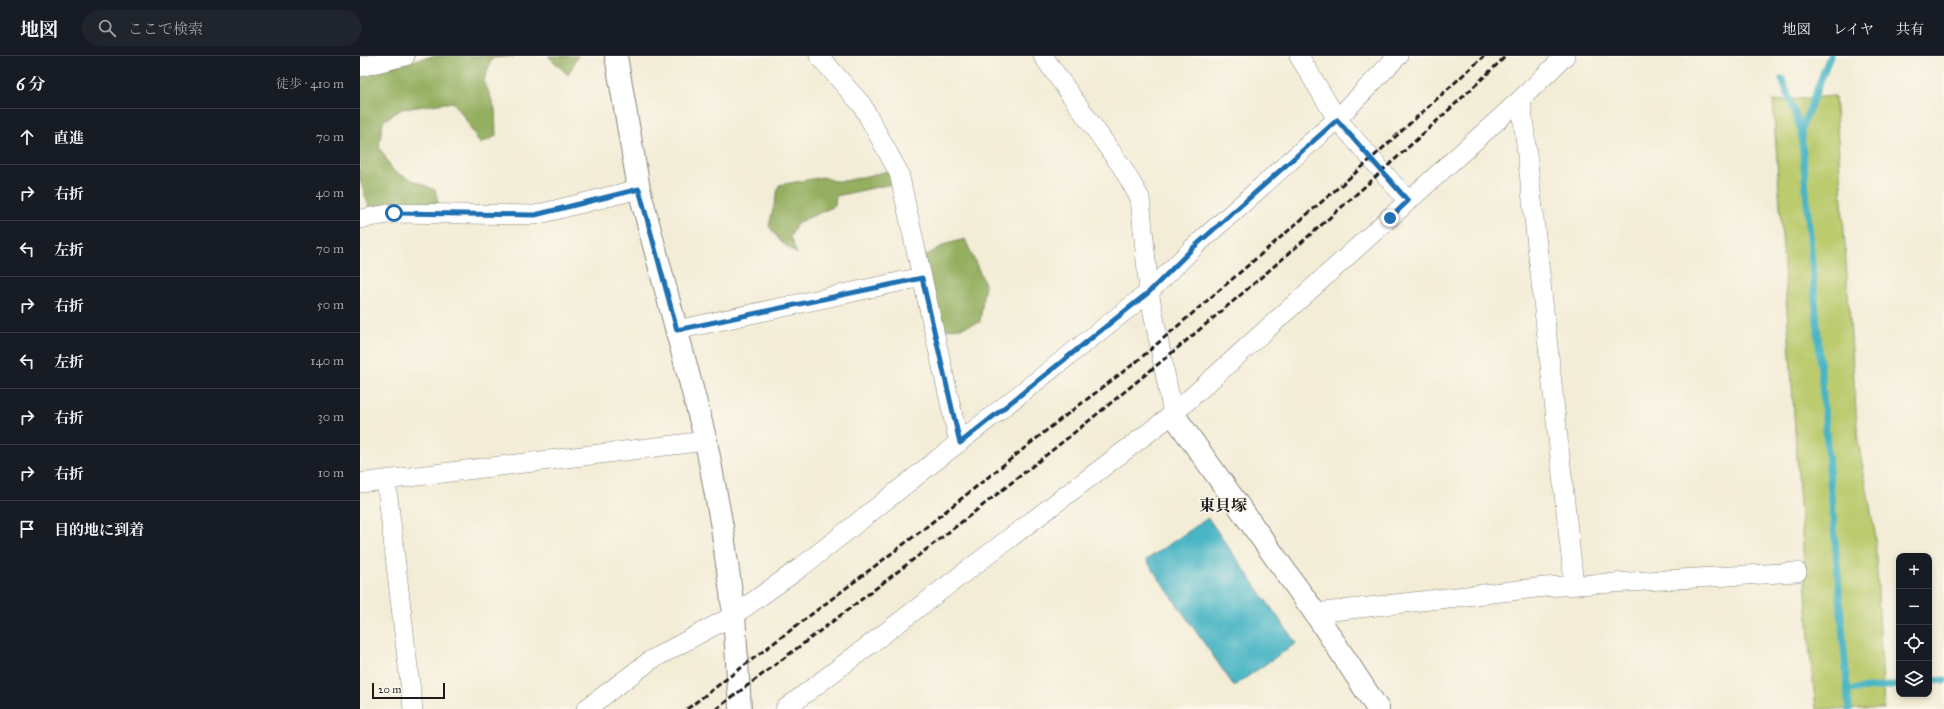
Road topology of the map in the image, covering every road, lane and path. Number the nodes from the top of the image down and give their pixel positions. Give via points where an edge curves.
1 (405, 56) edge
2 (616, 56) edge
3 (819, 56) edge
4 (1299, 56) edge
5 (1398, 56) edge
6 (1565, 56) edge
7 (1049, 58) edge
8 (360, 67) edge
9 (1521, 99) junction
10 (1337, 120) junction
11 (639, 189) junction
12 (1408, 201) junction
13 (360, 219) edge
14 (922, 278) junction
15 (1149, 292) junction
16 (677, 330) junction
17 (1173, 414) junction
18 (706, 441) junction
19 (960, 443) junction
20 (386, 480) junction
21 (360, 483) edge
22 (1798, 572) dead end
23 (1574, 585) junction
24 (1315, 612) junction
25 (734, 615) junction
26 (413, 709) edge
27 (586, 709) edge
28 (740, 709) edge
29 (785, 709) edge
30 (1378, 709) edge

1 - 8 street
2 - 11 street
3 - 14 street via 862,105 899,173
4 - 10 street
5 - 10 street
6 - 9 street
7 - 15 street via 1140,198
9 - 12 street
9 - 23 street
10 - 12 street
10 - 15 street via 1194,247
11 - 13 street via 535,215 394,213
11 - 16 street
12 - 17 street
14 - 16 street
14 - 19 street
15 - 17 street
15 - 19 street
16 - 18 street
17 - 24 street
17 - 29 street
18 - 20 street
18 - 25 street via 722,527
19 - 25 street via 800,568
20 - 21 street
20 - 26 street
22 - 23 street
23 - 24 street
24 - 30 street
25 - 27 street via 651,660
25 - 28 street

